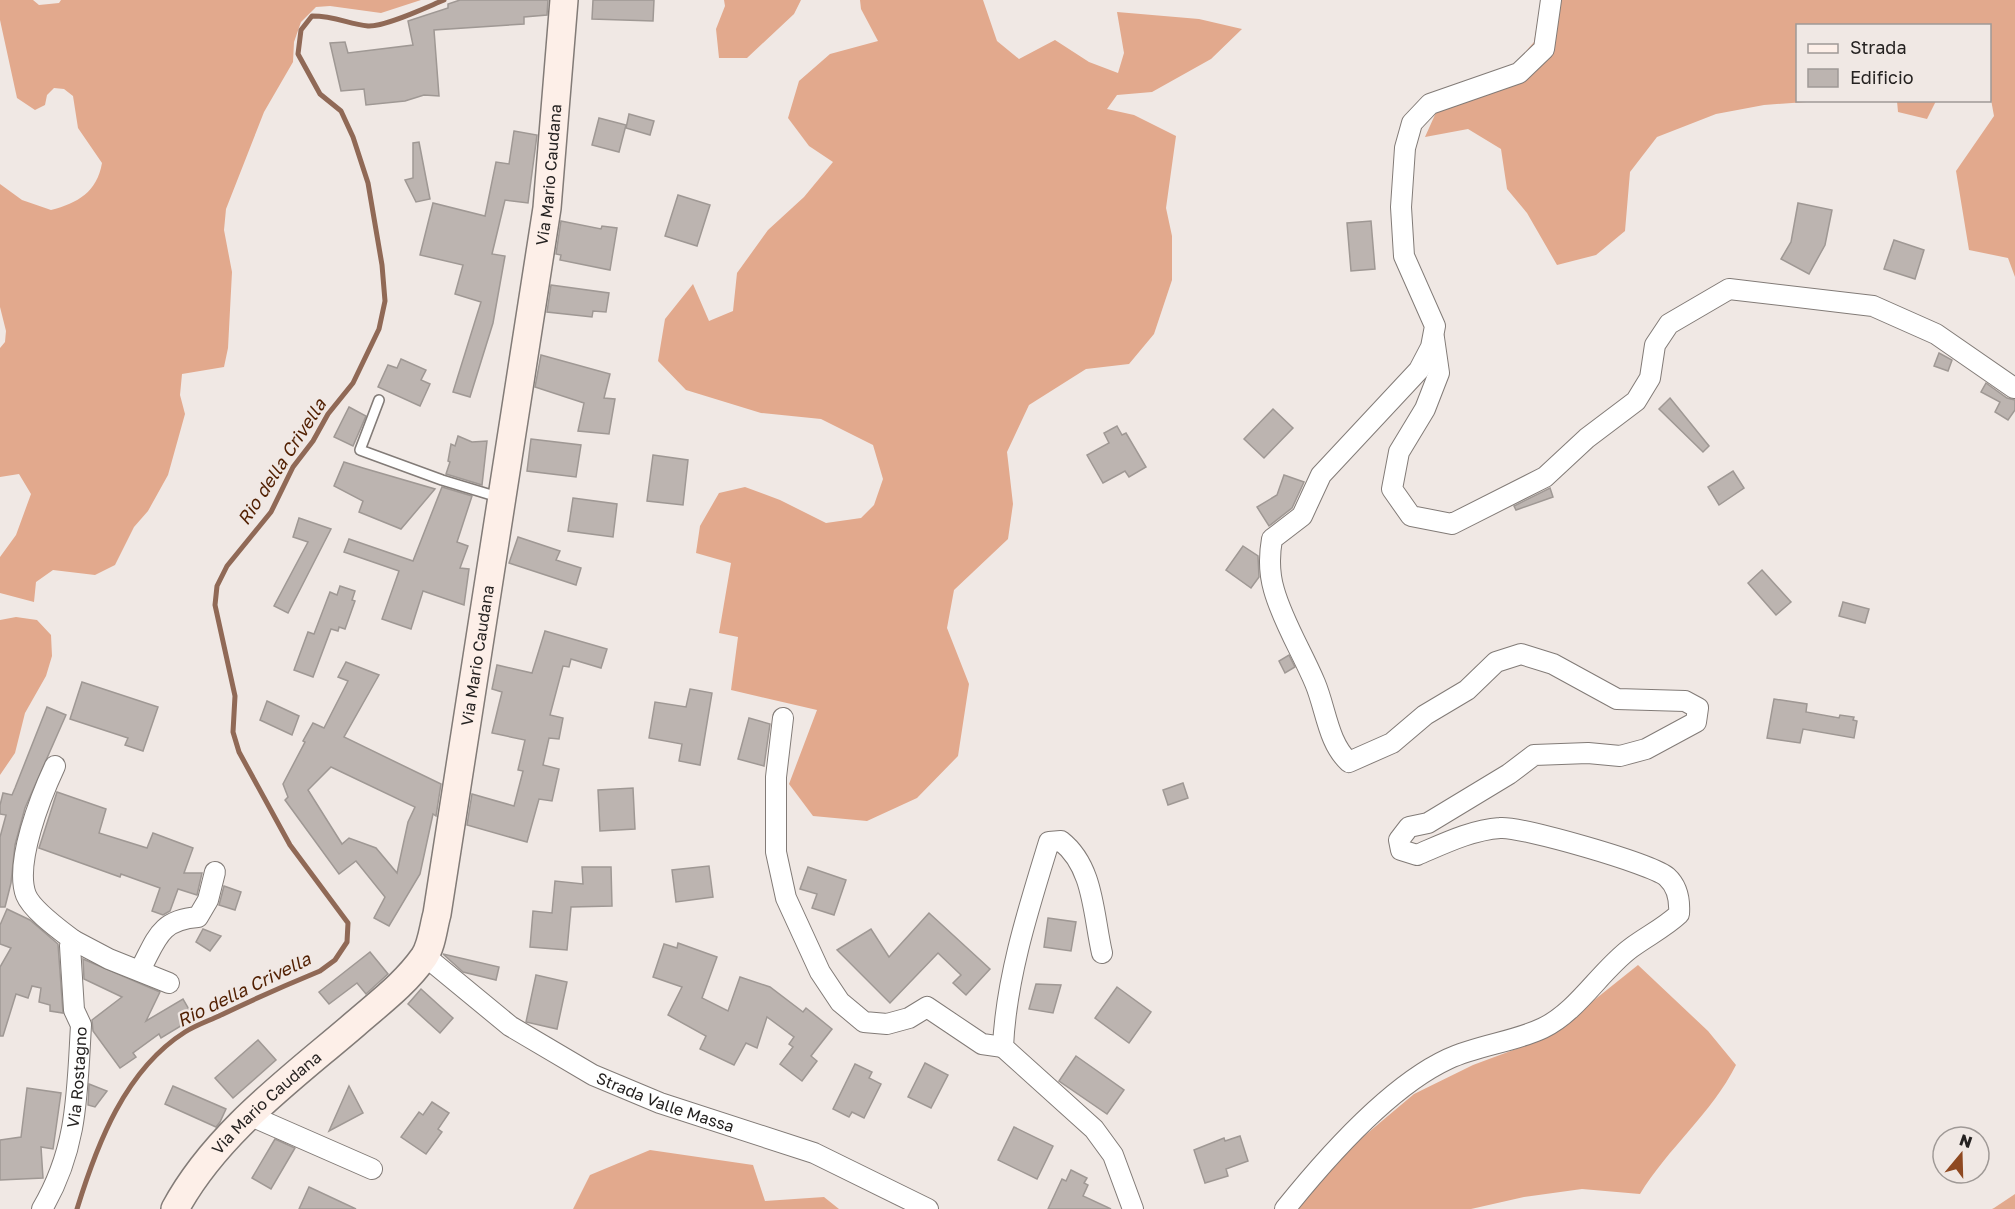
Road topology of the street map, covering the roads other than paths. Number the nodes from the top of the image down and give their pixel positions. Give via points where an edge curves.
1 (1551, 0) edge
2 (564, 9) edge
3 (1434, 336) junction
4 (2014, 388) edge
5 (379, 400) dead end
6 (500, 498) junction
7 (783, 718) dead end
8 (55, 766) dead end
9 (215, 872) dead end
10 (73, 940) junction
11 (1102, 953) dead end
12 (425, 956) junction
13 (140, 970) junction
14 (169, 982) dead end
15 (1003, 1047) junction
16 (251, 1116) junction
17 (372, 1169) dead end
18 (42, 1209) edge
19 (175, 1209) edge
20 (928, 1209) edge
21 (1133, 1209) edge
22 (1285, 1209) edge

1 - 3 street via 1544,49 1519,73 1430,104 1412,123 1405,148 1401,207 1404,256 1435,326
2 - 6 main road, Via Mario Caudana via 547,208
3 - 4 street via 1439,373 1425,409 1399,452 1392,489 1411,516 1452,524 1545,477 1587,438 1636,401 1650,378 1655,345 1669,324 1729,289 1873,306 1936,334
3 - 22 street via 1419,370 1321,475 1302,516 1272,539 1274,590 1316,684 1338,752 1349,762 1392,743 1425,715 1467,690 1496,662 1521,654 1553,664 1617,699 1685,700 1698,708 1696,722 1646,749 1620,756 1534,755 1428,823 1409,827 1399,840 1401,850 1417,855 1473,833 1500,828 1530,830 1666,876 1680,897 1679,914 1660,932 1630,948 1543,1028 1450,1058 1417,1074 1347,1141
5 - 6 lane via 360,450
6 - 12 main road, Via Mario Caudana via 437,914
7 - 15 street via 776,777 776,852 786,898 820,972 840,1002 864,1022 909,1018 927,1007 982,1044
8 - 10 street via 43,792 22,874 27,896
9 - 13 street via 208,900 198,917 168,923
10 - 13 street
10 - 18 street, Via Rostagno via 70,946 74,1010 81,1025 71,1142 58,1182
11 - 15 street via 1087,874 1073,851 1061,841 1049,842 1012,982
12 - 16 main road, Via Mario Caudana via 400,985
12 - 20 street, Strada Valle Massa via 510,1026 593,1076 660,1103 814,1152
13 - 14 street
15 - 21 street via 1094,1129 1113,1155
16 - 17 street
16 - 19 main road, Via Mario Caudana via 202,1168

